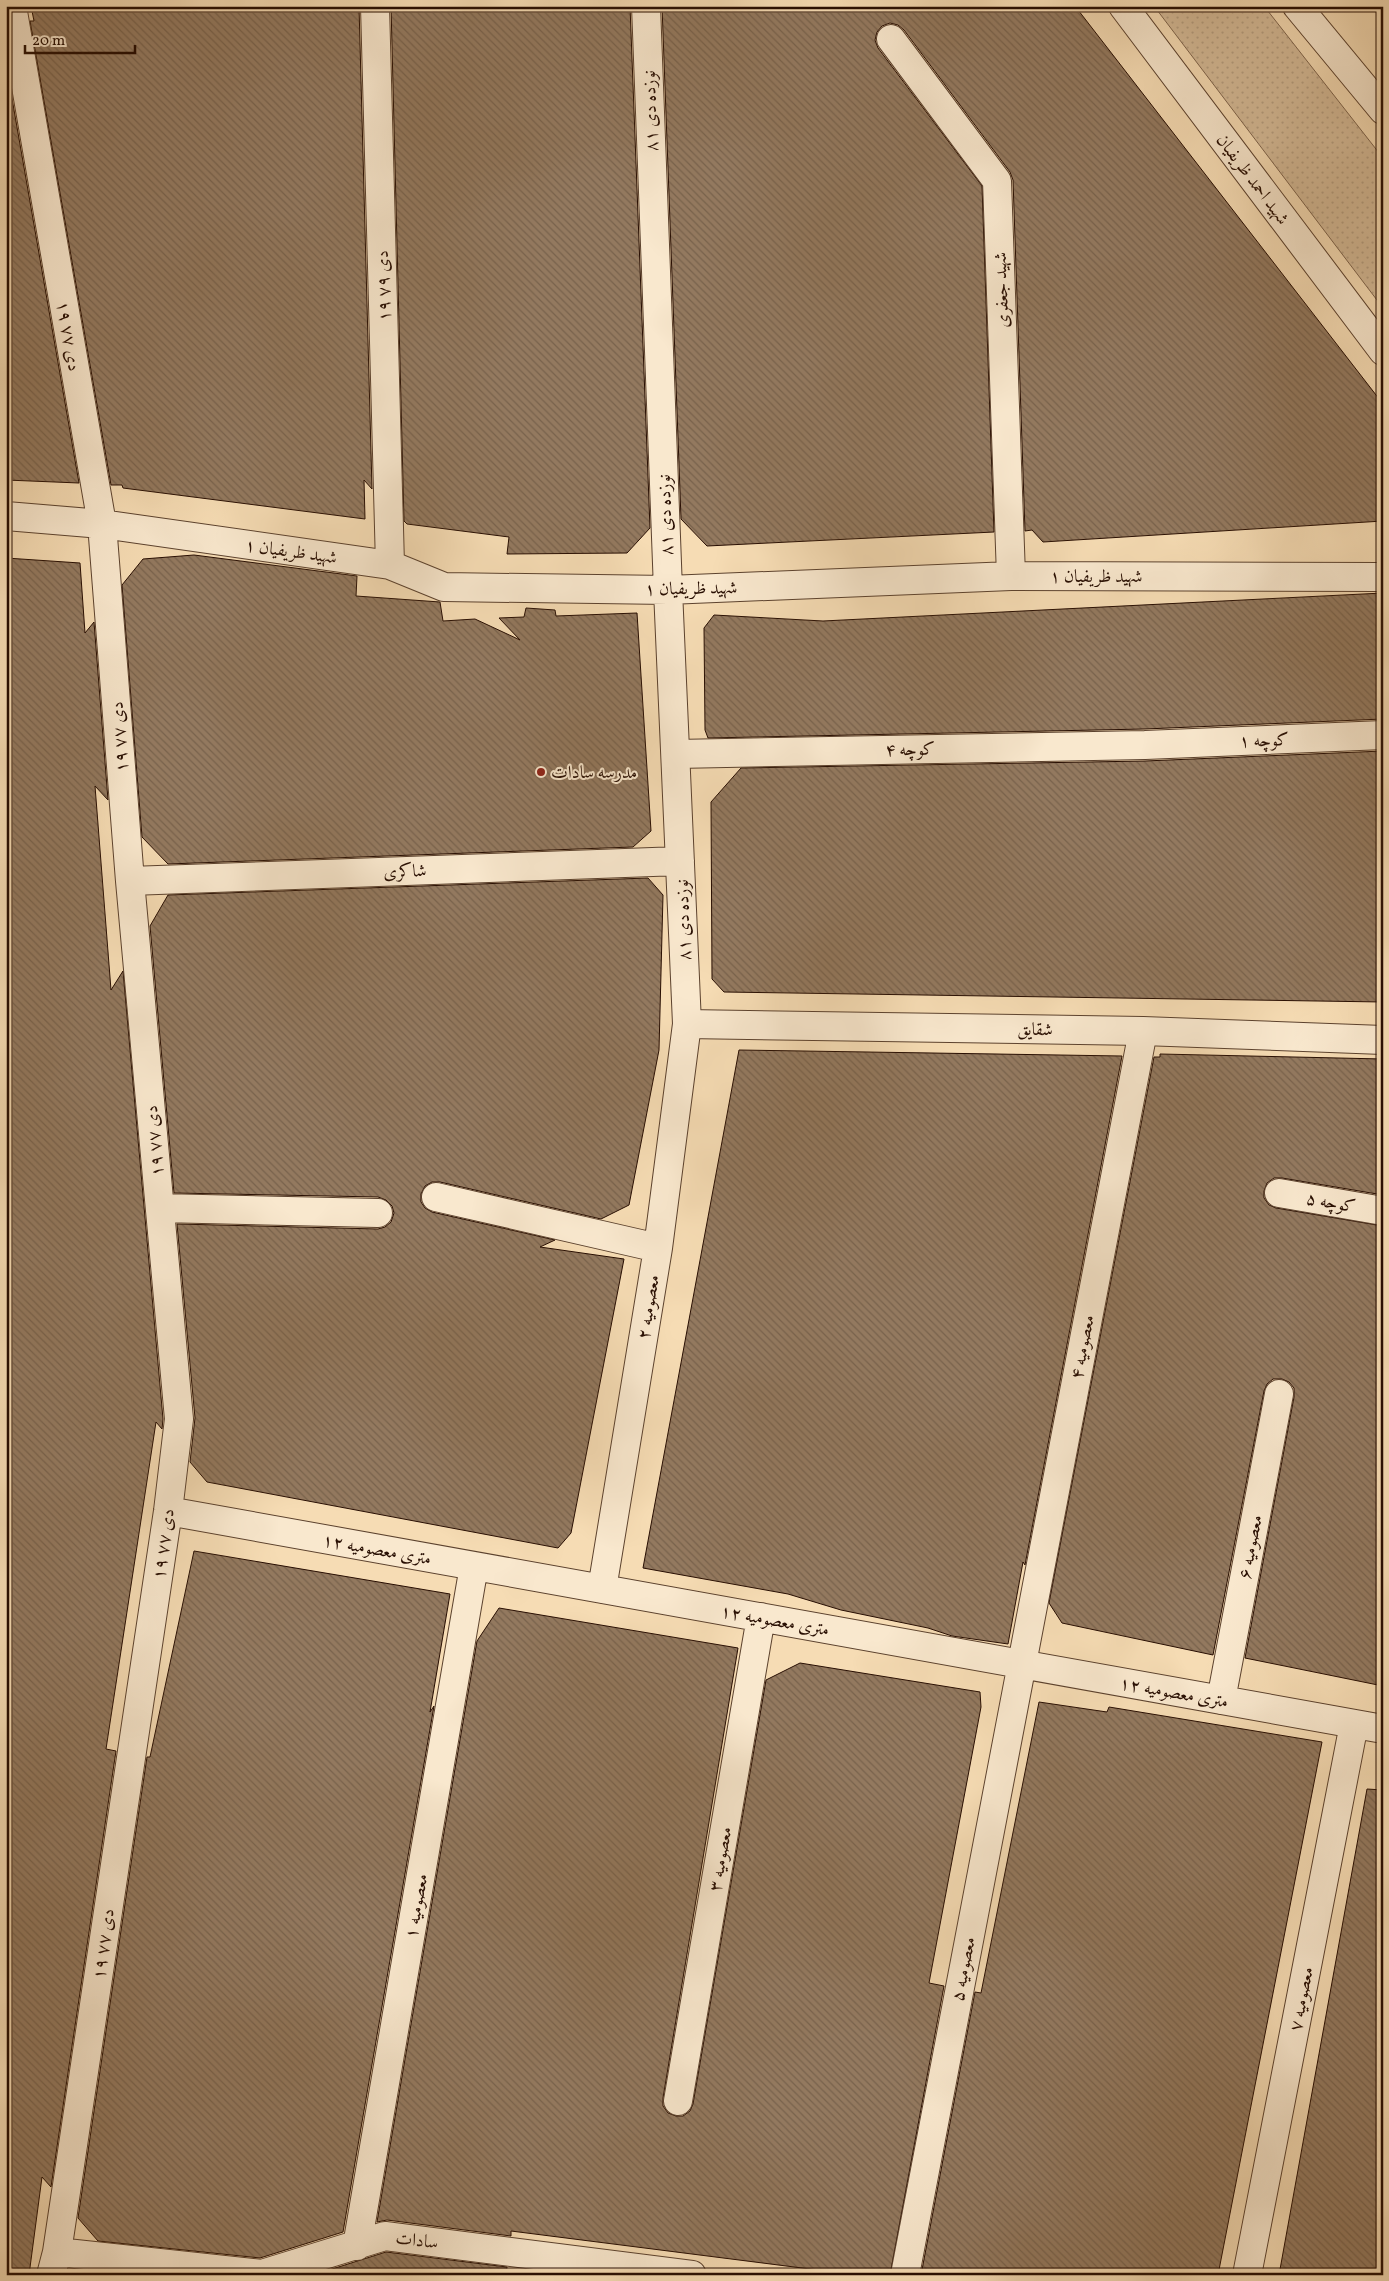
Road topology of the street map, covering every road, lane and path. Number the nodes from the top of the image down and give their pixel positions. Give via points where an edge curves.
1 (12, 6) edge
2 (375, 6) edge
3 (646, 6) edge
4 (1123, 6) edge
5 (1297, 6) edge
6 (891, 39) dead end
7 (1383, 110) edge
8 (1383, 351) edge
9 (6, 516) edge
10 (102, 524) junction
11 (390, 565) junction
12 (1011, 576) junction
13 (1383, 576) edge
14 (668, 590) junction
15 (1383, 735) edge
16 (1145, 745) joint
17 (676, 754) junction
18 (680, 861) junction
19 (130, 881) junction
20 (687, 1024) junction
21 (1143, 1031) junction
22 (1383, 1040) edge
23 (1279, 1193) dead end
24 (436, 1197) dead end
25 (160, 1208) junction
26 (1383, 1211) edge
27 (378, 1213) dead end
28 (658, 1248) junction
29 (1279, 1394) dead end
30 (168, 1511) junction
31 (474, 1566) junction
32 (602, 1589) junction
33 (762, 1617) junction
34 (1020, 1664) junction
35 (1221, 1700) junction
36 (1354, 1724) junction
37 (1383, 1729) edge
38 (678, 2101) dead end
39 (357, 2246) junction
40 (54, 2263) edge
41 (536, 2265) edge
42 (229, 2273) edge
43 (692, 2275) edge
44 (905, 2275) edge
45 (1247, 2275) edge

1 - 10 street, ۱۹ دی ۷۷
2 - 11 street, ۱۹ دی ۷۹
3 - 14 street, نوزده دی ۸۱
4 - 8 street, شهید احمد ظریفیان
5 - 7 street
6 - 12 street, شهید جعفری via 997,181
9 - 10 street, شهید ظریفیان ۱
10 - 11 street, شهید ظریفیان ۱
10 - 19 street, ۱۹ دی ۷۷
11 - 14 street, شهید ظریفیان ۱ via 444,587
12 - 13 street, شهید ظریفیان ۱
12 - 14 street, شهید ظریفیان ۱
14 - 17 street, نوزده دی ۸۱
15 - 16 street, کوچه ۱
16 - 17 street, کوچه ۴
17 - 18 street, نوزده دی ۸۱
18 - 19 street, شاکری
18 - 20 street, نوزده دی ۸۱
19 - 25 street, ۱۹ دی ۷۷
20 - 21 street, شقایق
20 - 28 street, معصومیه ۲
21 - 22 street, شقایق
21 - 34 street, معصومیه ۴
23 - 26 street, کوچه ۵
24 - 28 street
25 - 27 street
25 - 30 street, ۱۹ دی ۷۷ via 179,1419
28 - 32 street, معصومیه ۲
29 - 35 street, معصومیه ۶
30 - 31 street, ۱۲ متری معصومیه
30 - 40 street, ۱۹ دی ۷۷
31 - 32 street, ۱۲ متری معصومیه
31 - 39 street, معصومیه ۱
32 - 33 street, ۱۲ متری معصومیه
33 - 34 street, ۱۲ متری معصومیه
33 - 38 street, معصومیه ۳
34 - 35 street, ۱۲ متری معصومیه
34 - 44 street, معصومیه ۵
35 - 36 street, ۱۲ متری معصومیه
36 - 37 street, ۱۲ متری معصومیه
36 - 45 street, معصومیه ۷
39 - 41 street, سادات via 385,2236
39 - 42 street, سادات via 262,2274
40 - 42 street, سادات
41 - 43 street, سادات

